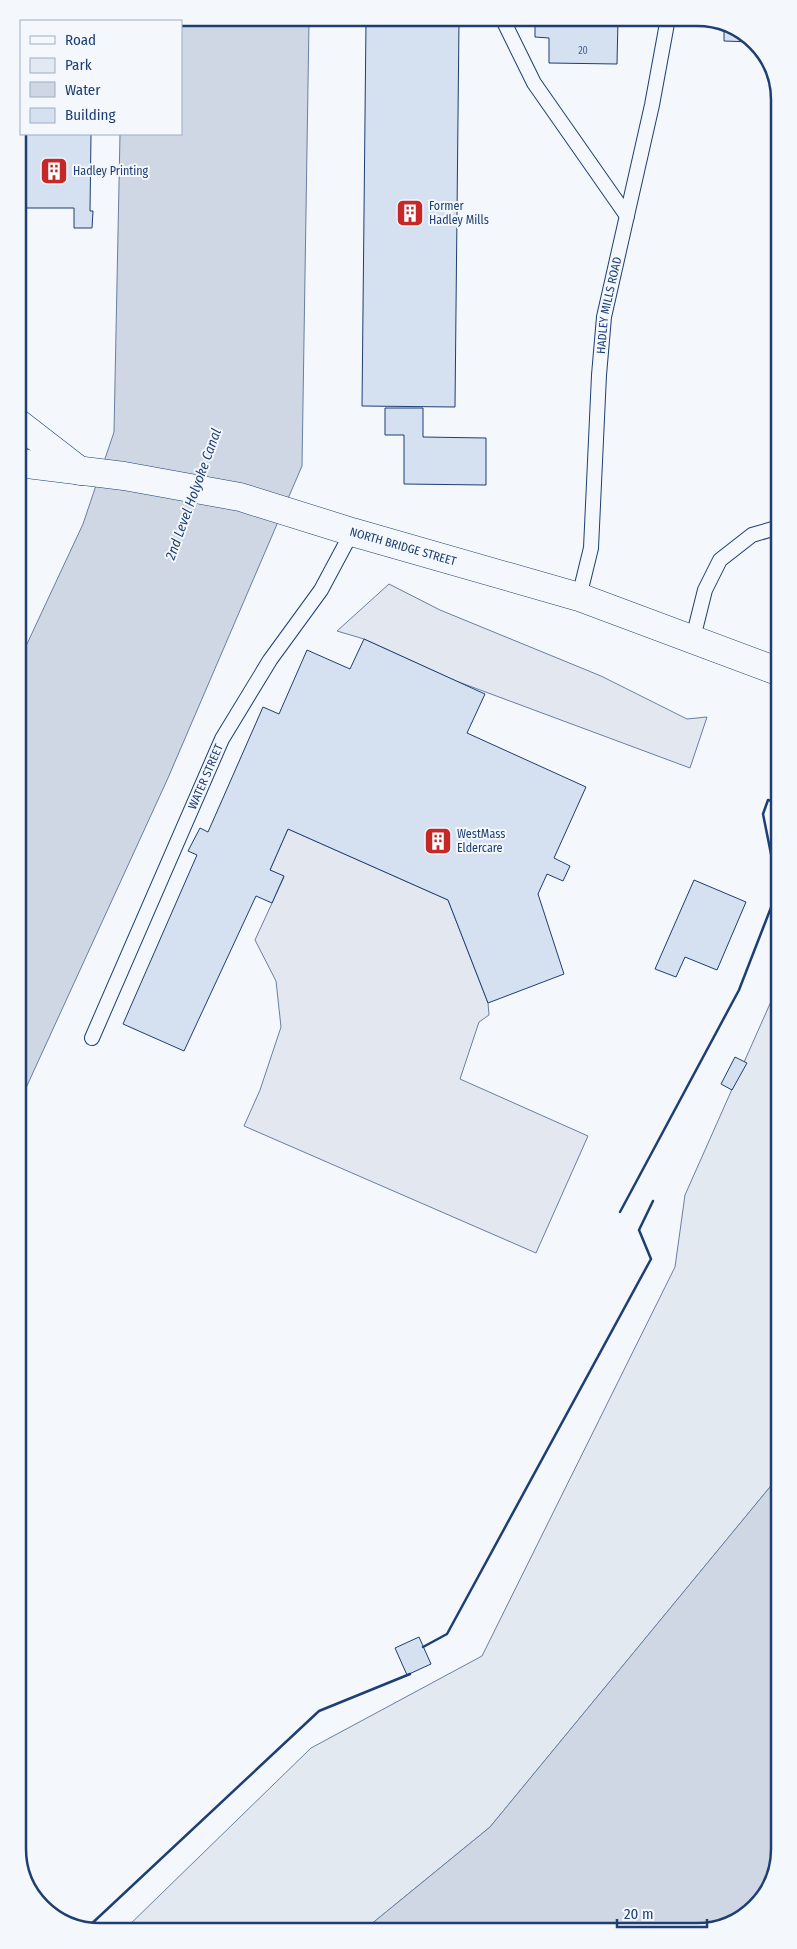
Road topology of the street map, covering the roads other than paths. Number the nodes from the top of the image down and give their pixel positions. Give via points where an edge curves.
1 (506, 26) edge
2 (667, 26) edge
3 (627, 216) junction
4 (26, 429) edge
5 (26, 465) edge
6 (82, 471) junction
7 (771, 529) edge
8 (352, 532) junction
9 (579, 597) junction
10 (693, 638) junction
11 (771, 669) edge
12 (92, 1038) dead end

1 - 3 lane via 534,83
2 - 3 lane, HADLEY MILLS ROAD
3 - 9 lane, HADLEY MILLS ROAD via 604,317 591,548
4 - 6 main road
5 - 6 main road, NORTH BRIDGE STREET
6 - 8 main road, NORTH BRIDGE STREET via 240,497
7 - 10 lane via 752,535 720,560 705,590
8 - 9 main road, NORTH BRIDGE STREET
8 - 12 lane, WATER STREET via 321,590 270,660 222,739
9 - 10 main road, NORTH BRIDGE STREET
10 - 11 main road, NORTH BRIDGE STREET

